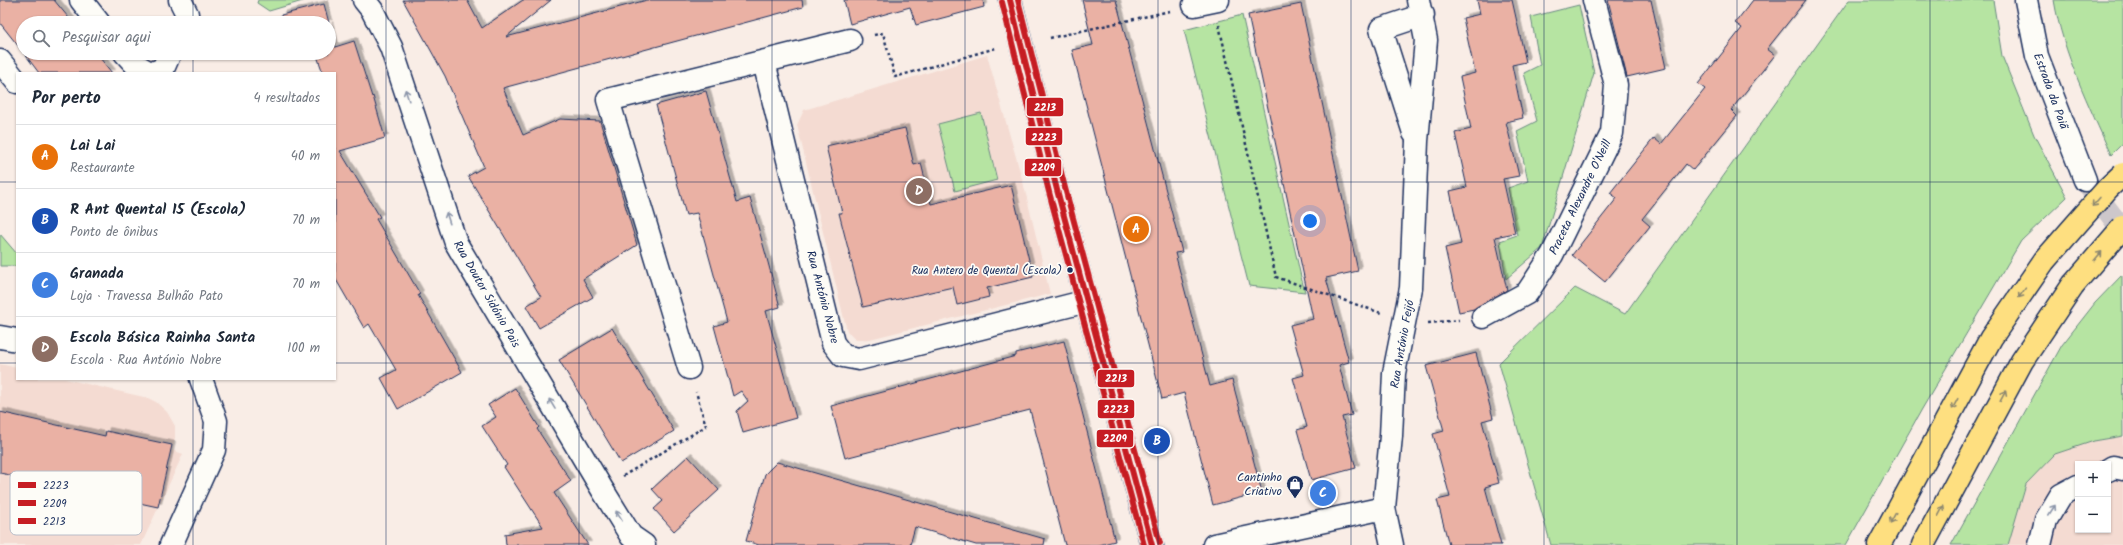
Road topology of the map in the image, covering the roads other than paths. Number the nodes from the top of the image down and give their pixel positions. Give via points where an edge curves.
1 (81, 0) edge
2 (180, 0) edge
3 (364, 0) edge
4 (1010, 0) edge
5 (1594, 0) edge
6 (2026, 0) edge
7 (1420, 8) edge
8 (94, 16) edge
9 (186, 16) edge
10 (850, 40) road end
11 (131, 60) edge
12 (167, 60) edge
13 (0, 61) edge
14 (764, 62) junction
15 (149, 72) edge
16 (154, 72) edge
17 (16, 81) edge
18 (1417, 141) junction
19 (2123, 174) edge
20 (2084, 180) tunnel mouth
21 (2123, 227) edge
22 (1087, 301) junction
23 (1483, 316) road end
24 (0, 337) edge
25 (16, 340) edge
26 (689, 368) road end
27 (201, 380) edge
28 (2111, 468) edge
29 (2123, 469) edge
30 (2075, 488) edge
31 (1384, 508) junction
32 (171, 545) edge
33 (644, 545) edge
34 (1152, 545) edge
35 (1214, 545) edge
36 (1392, 545) edge
37 (1879, 545) edge
38 (1923, 545) edge
39 (2040, 545) edge

1 - 8 street
2 - 9 street
33 -> 3 street, Rua Doutor Sidónio Pais via 631,536 456,243 391,47
4 - 22 street
5 - 23 street, Praceta Alexandre O'Neill via 1616,85 1612,133 1552,255 1527,293
6 - 20 street, Estrada da Paiã via 2037,56
7 - 18 street, Rua António Feijó via 1426,40
7 - 18 street, Rua António Feijó via 1381,29
10 - 14 street
11 - 15 street
12 - 16 street via 163,69
13 - 17 street
14 - 22 street, Rua António Nobre via 833,343 843,356 859,359
14 - 26 street via 608,100
18 - 31 street, Rua António Feijó via 1411,288 1394,373
19 -> 37 highway, bridge via 2044,261 1991,338
38 -> 21 highway, bridge via 2022,361 2073,285
22 - 34 street
24 - 25 street
27 - 32 street via 216,421 214,450
28 - 29 street
39 -> 30 street via 2046,520 2061,495
31 - 35 street
31 - 36 street, Rua António Feijó

